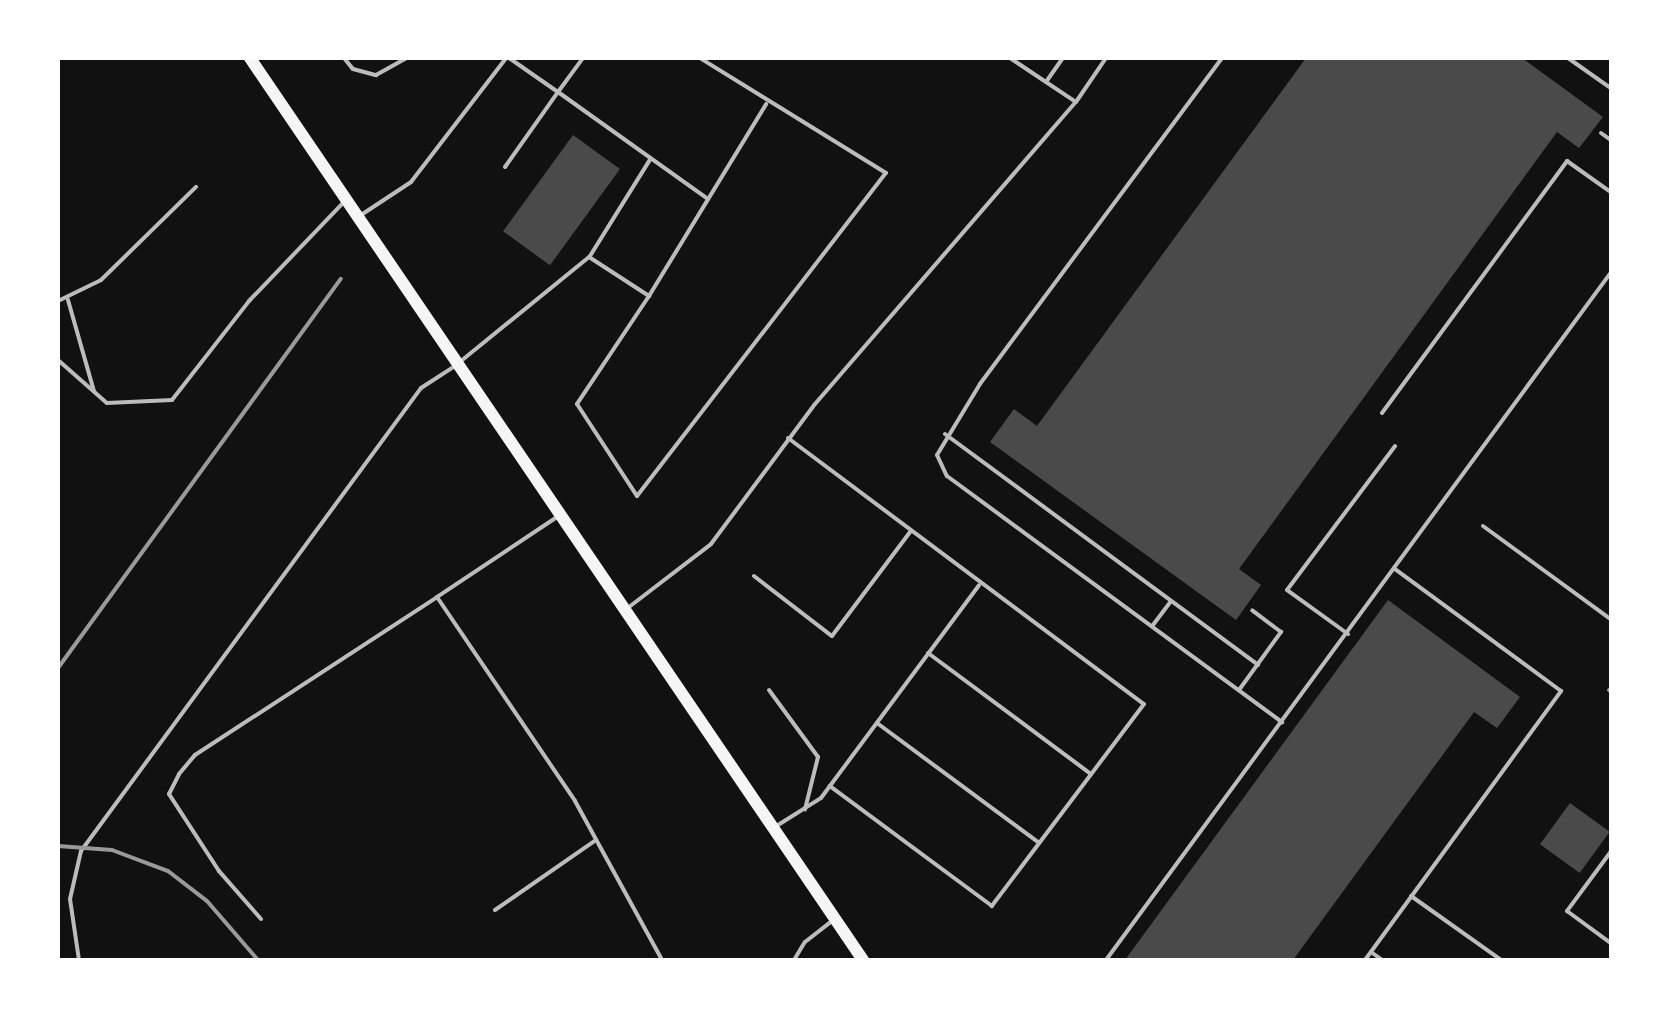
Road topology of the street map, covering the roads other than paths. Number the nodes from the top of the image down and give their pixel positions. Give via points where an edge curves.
1 (250, 58) edge
2 (344, 58) edge
3 (407, 58) edge
4 (508, 58) edge
5 (584, 58) edge
6 (700, 58) edge
7 (1064, 58) edge
8 (1106, 58) edge
9 (1222, 58) edge
10 (1568, 58) edge
11 (1014, 59) edge
12 (1046, 82) junction
13 (1612, 89) edge
14 (558, 92) junction
15 (1076, 102) junction
16 (767, 103) junction
17 (1601, 133) dead end
18 (1612, 141) edge
19 (651, 158) junction
20 (505, 167) dead end
21 (196, 187) dead end
22 (1612, 192) edge
23 (708, 199) junction
24 (345, 201) junction
25 (357, 218) junction
26 (589, 256) junction
27 (1612, 271) edge
28 (649, 296) junction
29 (68, 300) junction
30 (58, 301) edge
31 (58, 360) edge
32 (455, 366) junction
33 (94, 391) junction
34 (1382, 413) dead end
35 (945, 434) junction
36 (788, 438) junction
37 (1395, 446) dead end
38 (557, 517) junction
39 (1483, 526) dead end
40 (910, 532) junction
41 (1396, 570) junction
42 (754, 576) dead end
43 (979, 585) junction
44 (437, 597) junction
45 (1171, 601) junction
46 (1252, 610) dead end
47 (621, 612) junction
48 (1612, 620) edge
49 (1152, 627) junction
50 (1348, 634) junction
51 (928, 653) junction
52 (1258, 665) junction
53 (769, 690) dead end
54 (1239, 690) junction
55 (1282, 722) junction
56 (876, 723) junction
57 (1091, 774) junction
58 (830, 786) junction
59 (804, 808) junction
60 (770, 830) junction
61 (596, 840) junction
62 (1039, 843) junction
63 (1612, 850) edge
64 (1411, 896) junction
65 (495, 910) dead end
66 (261, 919) dead end
67 (832, 921) junction
68 (1612, 944) edge
69 (1371, 952) junction
70 (79, 960) edge
71 (662, 960) edge
72 (794, 960) edge
73 (863, 960) edge
74 (1106, 960) edge
75 (1365, 960) edge
76 (1382, 960) edge
77 (1501, 960) edge

1 - 24 main road
2 - 3 lane via 353,69 376,75
4 - 14 lane
4 - 25 lane via 411,182
5 - 14 lane
6 - 16 lane
7 - 12 lane
8 - 15 lane
9 - 35 lane
10 - 13 lane
11 - 12 lane
12 - 15 lane
14 - 19 lane
14 - 20 lane
15 - 36 lane
16 - 23 lane
16 - 28 lane via 886,173 636,496 578,404
17 - 18 lane
19 - 23 lane
19 - 26 lane
21 - 29 lane via 101,280
22 - 34 lane via 1567,161
23 - 28 lane
24 - 25 main road
24 - 33 lane via 249,301 172,400 123,405
25 - 32 main road
26 - 28 lane
26 - 32 lane
27 - 41 lane
29 - 30 lane
29 - 33 lane
31 - 33 lane
32 - 38 main road
32 - 70 lane via 421,388 82,852 70,899
35 - 45 lane
35 - 49 lane via 937,456 948,476
36 - 40 lane
36 - 47 lane via 711,544
37 - 50 lane via 1287,590
38 - 44 lane
38 - 47 main road
39 - 48 lane
40 - 42 lane via 832,636
40 - 43 lane
41 - 50 lane
41 - 64 lane via 1560,690
43 - 51 lane
43 - 57 lane via 1144,704
44 - 61 lane
44 - 66 lane via 194,755 179,774 169,794 219,871
45 - 49 lane
45 - 52 lane
46 - 52 lane via 1281,632
47 - 60 main road
49 - 54 lane
50 - 55 lane
51 - 56 lane
51 - 57 lane
52 - 54 lane
53 - 59 lane via 818,758
54 - 55 lane
55 - 74 lane
56 - 58 lane
56 - 62 lane
57 - 62 lane
58 - 59 lane
58 - 62 lane via 992,906
59 - 60 lane
60 - 67 main road
61 - 65 lane
61 - 71 lane
63 - 68 lane via 1567,910
64 - 69 lane
64 - 77 lane
67 - 72 lane via 804,942
67 - 73 main road
69 - 75 lane
69 - 76 lane

